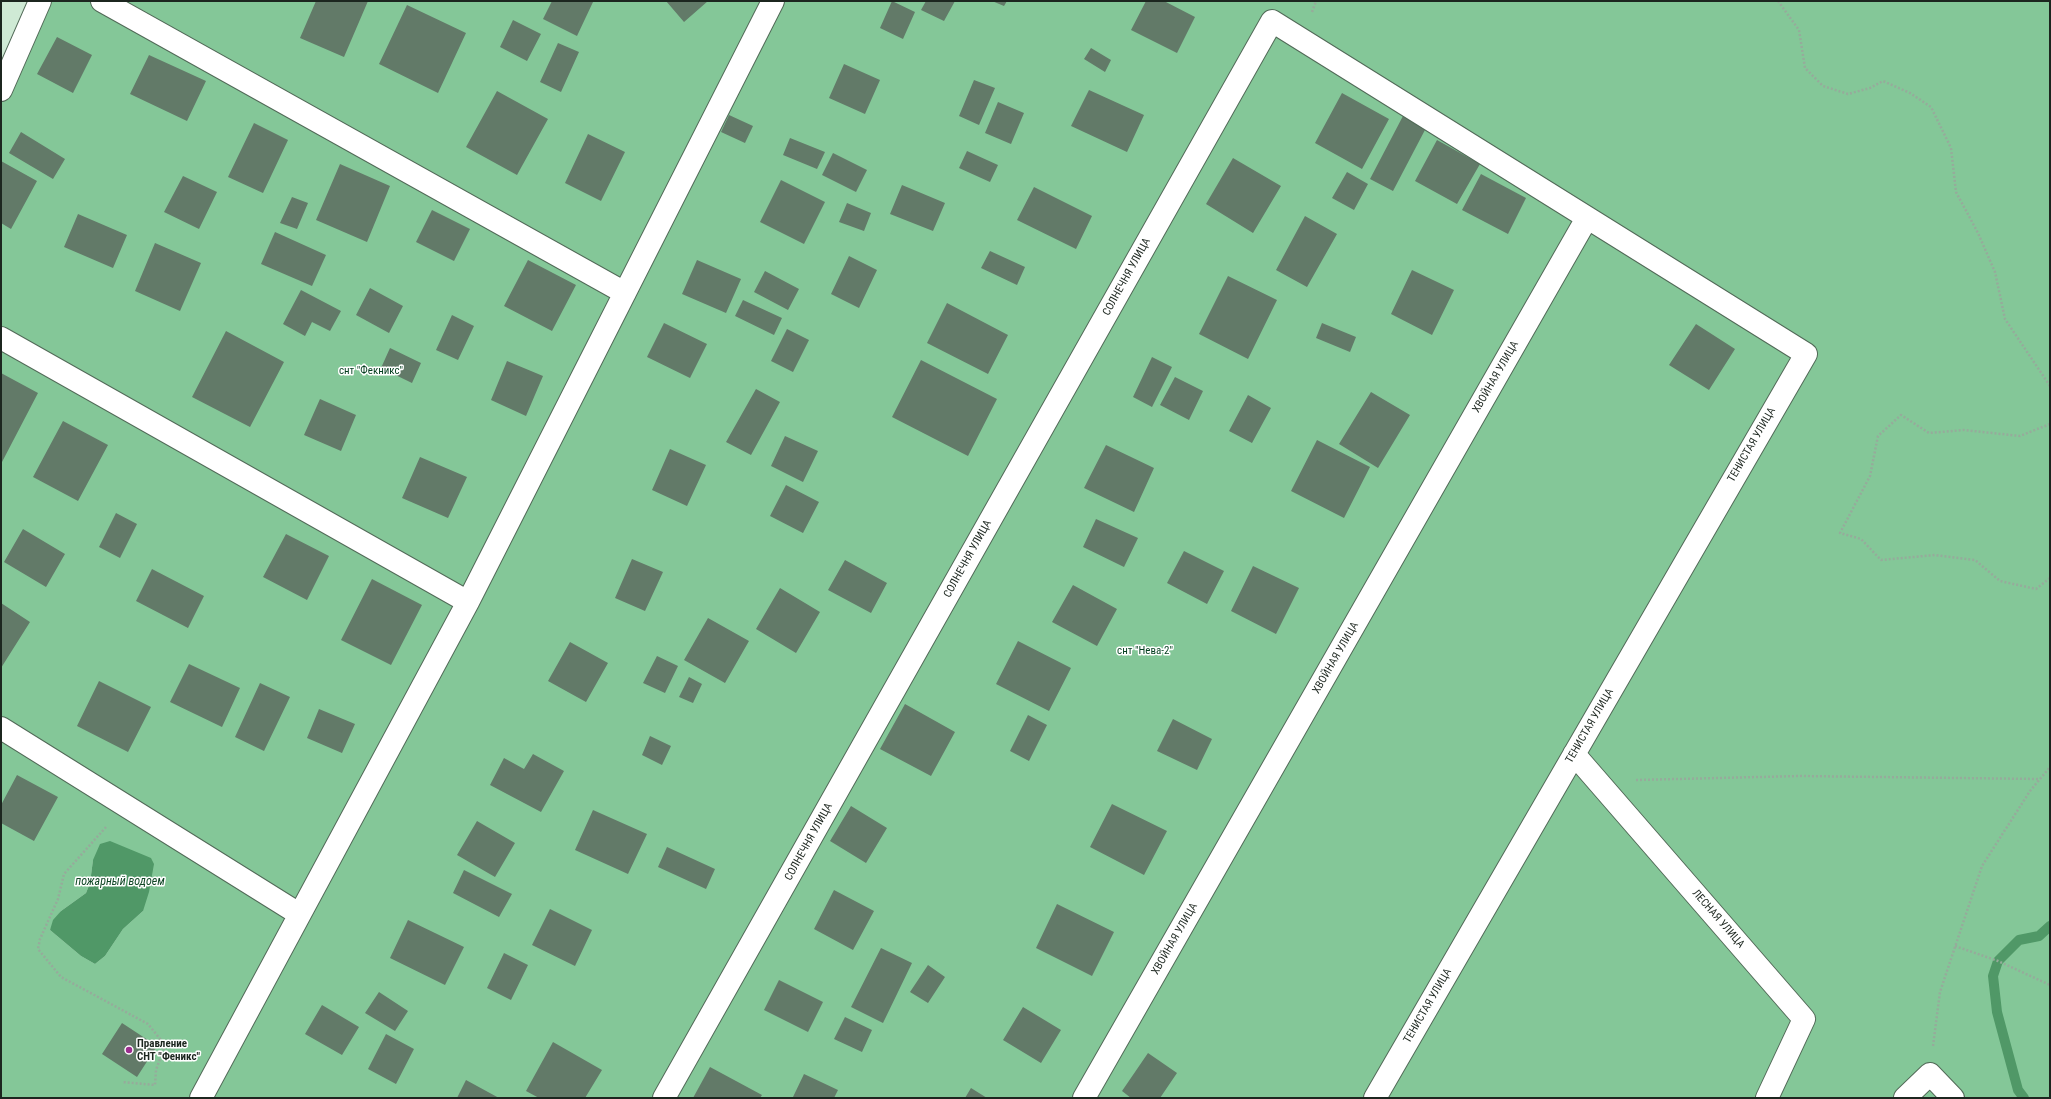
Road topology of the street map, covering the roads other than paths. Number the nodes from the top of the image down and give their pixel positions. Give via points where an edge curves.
1 (40, 1) edge
2 (102, 1) edge
3 (773, 1) edge
4 (1, 90) edge
5 (1587, 218) junction
6 (625, 293) junction
7 (1, 338) edge
8 (468, 602) junction
9 (1, 728) edge
10 (1574, 754) junction
11 (299, 914) junction
12 (201, 1098) edge
13 (664, 1098) edge
14 (1084, 1098) edge
15 (1375, 1098) edge
16 (1767, 1098) edge
17 (1905, 1098) edge
18 (1953, 1098) edge

1 - 4 street
2 - 6 street
3 - 6 street
5 - 10 street, ТЕНИСТАЯ УЛИЦА via 1806,354
5 - 13 street, СОЛНЕЧНЯ УЛИЦА via 1272,21
5 - 14 street, ХВОЙНАЯ УЛИЦА
6 - 8 street
7 - 8 street
8 - 11 street
9 - 11 street
10 - 15 street, ТЕНИСТАЯ УЛИЦА
10 - 16 street, ЛЕСНАЯ УЛИЦА via 1804,1019
11 - 12 street
17 - 18 street via 1930,1074

